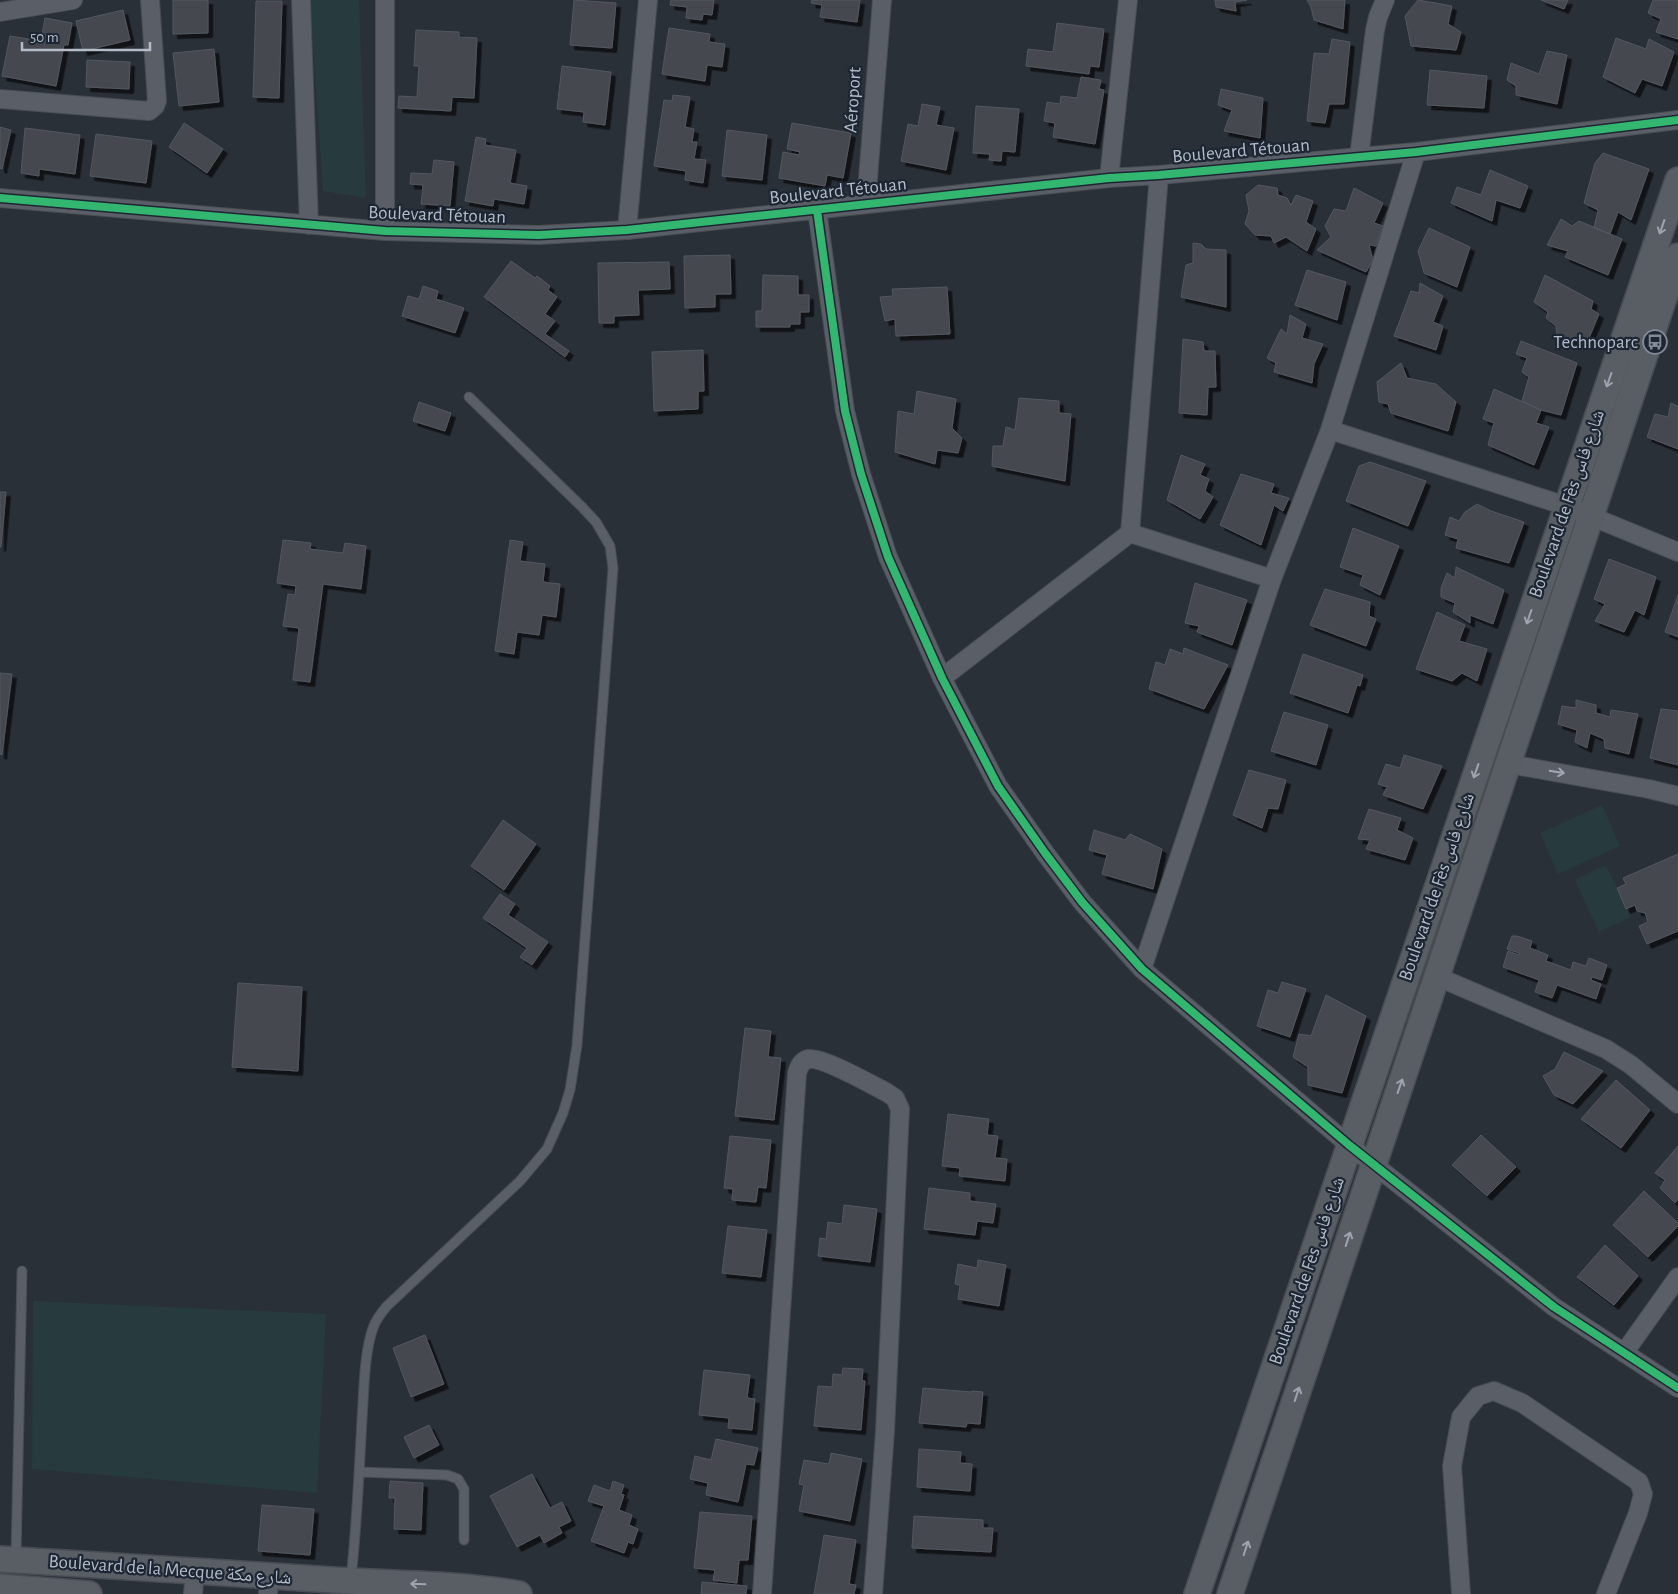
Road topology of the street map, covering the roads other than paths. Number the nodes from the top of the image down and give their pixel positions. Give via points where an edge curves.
1 (73, 0) edge
2 (150, 0) edge
3 (302, 0) edge
4 (385, 0) edge
5 (648, 0) edge
6 (882, 0) edge
7 (1128, 0) edge
8 (1385, 0) edge
9 (0, 12) edge
10 (0, 99) edge
11 (1678, 120) edge
12 (1416, 152) junction
13 (1359, 157) junction
14 (1159, 175) junction
15 (1109, 178) junction
16 (1678, 180) edge
17 (0, 198) edge
18 (866, 204) junction
19 (817, 210) junction
20 (309, 225) junction
21 (628, 230) junction
22 (385, 231) junction
23 (1678, 256) edge
24 (469, 397) dead end
25 (1330, 430) junction
26 (1566, 506) junction
27 (1590, 516) junction
28 (1130, 533) junction
29 (1678, 552) edge
30 (1272, 579) junction
31 (942, 678) junction
32 (1509, 764) junction
33 (1678, 796) edge
34 (1142, 969) junction
35 (1438, 977) junction
36 (1678, 1104) edge
37 (1349, 1145) junction
38 (1373, 1165) junction
39 (22, 1271) dead end
40 (1678, 1276) edge
41 (1624, 1353) junction
42 (1678, 1388) edge
43 (359, 1472) junction
44 (464, 1540) dead end
45 (8, 1560) edge
46 (350, 1581) junction
47 (194, 1583) edge
48 (269, 1585) edge
49 (0, 1587) edge
50 (89, 1594) edge
51 (519, 1594) edge
52 (762, 1594) edge
53 (872, 1594) edge
54 (1197, 1594) edge
55 (1230, 1594) edge
56 (1461, 1594) edge
57 (1606, 1594) edge

1 - 9 street
2 - 10 street via 157,101 149,111
3 - 20 street
4 - 22 street
5 - 21 street
6 - 18 street, Aéroport
7 - 15 street
8 - 13 street via 1375,30
11 - 12 street, Boulevard Tétouan
12 - 13 street, Boulevard Tétouan
12 - 25 street
13 - 14 street, Boulevard Tétouan
14 - 15 street, Boulevard Tétouan
14 - 28 street
15 - 18 street, Boulevard Tétouan
16 -> 26 main road, Boulevard de Fès شارع فاس
17 - 20 street, Boulevard Tétouan
18 - 19 street, Boulevard Tétouan
19 - 21 street, Boulevard Tétouan
19 - 31 street via 845,411 861,474 888,557
20 - 22 street, Boulevard Tétouan
21 - 22 street, Boulevard Tétouan via 539,235
23 - 27 main road, Boulevard de Fès شارع فاس
24 - 43 lane via 582,506 605,535 612,556 577,1045 570,1090 547,1149 520,1182 378,1317 369,1342
25 - 26 street
25 - 30 street
26 - 27 street
26 -> 37 main road, Boulevard de Fès شارع فاس
27 - 29 street
27 - 32 main road, Boulevard de Fès شارع فاس
28 - 30 street
28 - 31 street
30 - 34 street
31 - 34 street via 998,786 1044,853 1082,902
32 -> 33 street
32 - 35 main road, Boulevard de Fès شارع فاس
34 - 37 street
35 - 36 street via 1606,1050 1630,1064
38 -> 35 main road, Boulevard de Fès شارع فاس
37 - 38 street
37 - 54 main road, Boulevard de Fès شارع فاس
38 - 41 street via 1554,1307
55 -> 38 main road, Boulevard de Fès شارع فاس
39 - 45 lane
40 - 41 street
41 - 42 street
43 - 44 lane via 447,1475 458,1479 464,1495
43 - 46 lane
45 - 47 main road, Boulevard de la Mecque شارع مكة
46 - 48 main road, Boulevard de la Mecque شارع مكة
51 -> 46 main road, Boulevard de la Mecque شارع مكة via 430,1584
47 - 48 main road, Boulevard de la Mecque شارع مكة
49 - 50 main road, Boulevard de la Mecque شارع مكة
52 - 53 street via 797,1073 802,1062 808,1059 823,1062 886,1092 895,1098 900,1109 885,1431
56 - 57 street via 1452,1466 1461,1417 1478,1396 1494,1391 1522,1403 1639,1482 1643,1494 1638,1514

